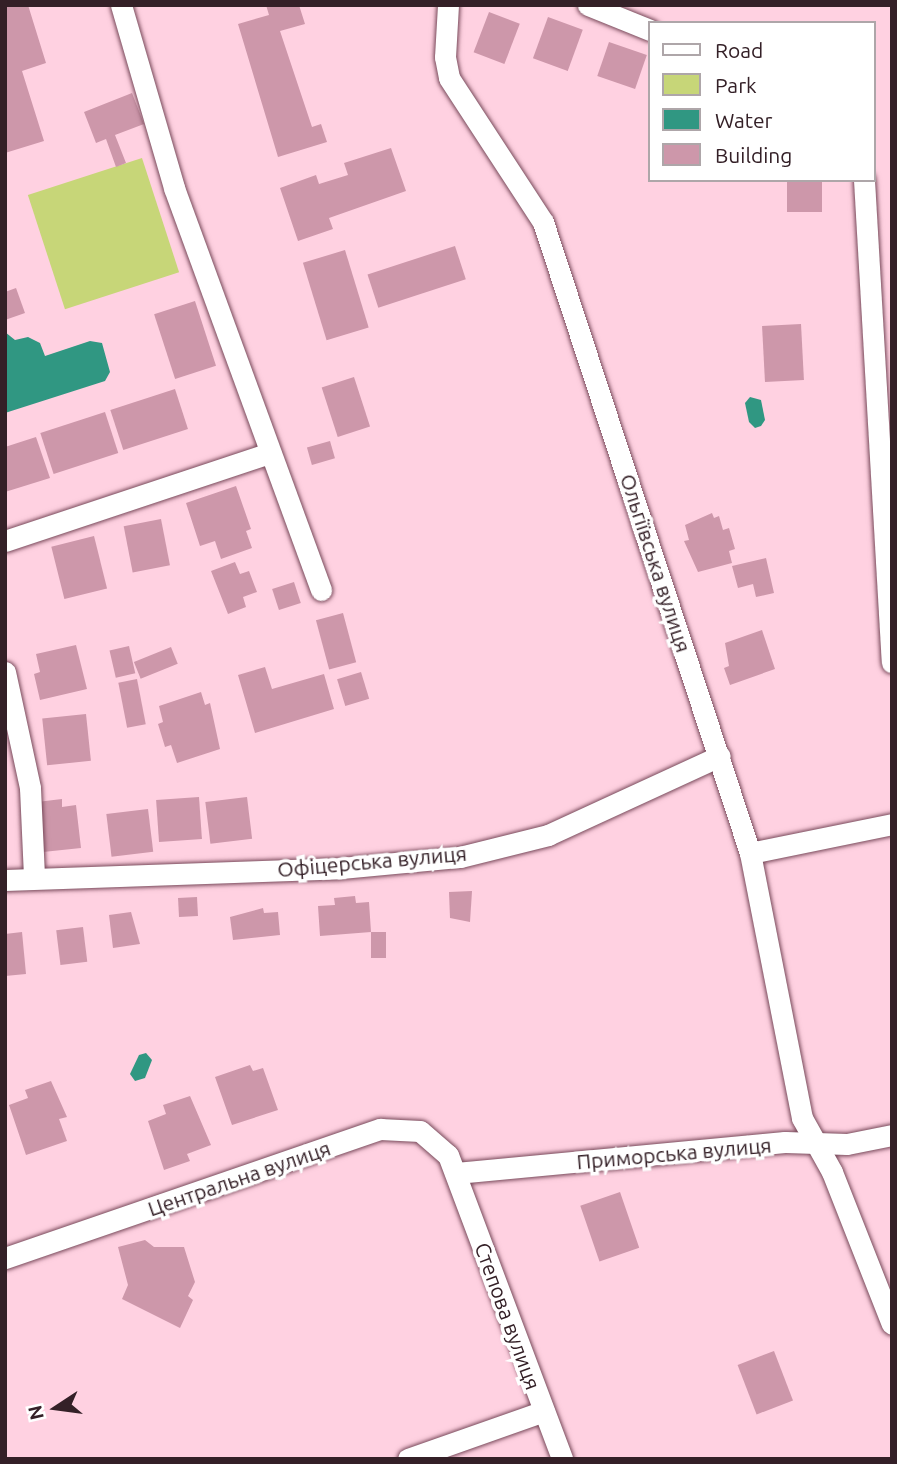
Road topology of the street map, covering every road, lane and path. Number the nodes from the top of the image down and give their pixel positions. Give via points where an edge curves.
1 (121, 5) edge
2 (448, 5) edge
3 (588, 5) edge
4 (648, 29) edge
5 (864, 182) edge
6 (270, 453) junction
7 (5, 541) edge
8 (321, 590) dead end
9 (892, 662) edge
10 (5, 671) edge
11 (720, 756) junction
12 (892, 824) edge
13 (750, 853) junction
14 (34, 877) junction
15 (5, 880) edge
16 (892, 1135) edge
17 (817, 1143) junction
18 (456, 1173) junction
19 (5, 1258) edge
20 (892, 1324) edge
21 (544, 1411) junction
22 (408, 1459) edge
23 (562, 1459) edge

1 - 6 street via 174,188
2 - 11 street, Ольгіївська вулиця via 449,78 543,222
3 - 4 street
5 - 9 street
6 - 7 street
6 - 8 street
10 - 14 street via 30,789
11 - 13 street, Ольгіївська вулиця
11 - 14 street, Офіцерська вулиця via 548,835 460,857 341,868
12 - 13 street
13 - 17 street, Ольгіївська вулиця via 802,1118
14 - 15 street, Офіцерська вулиця
16 - 17 street, Приморська вулиця via 847,1144
17 - 18 street, Приморська вулиця via 785,1142
17 - 20 street, Ольгіївська вулиця
18 - 19 street, Центральна вулиця via 448,1155 420,1131 380,1129
18 - 21 street, Степова вулиця
21 - 22 street
21 - 23 street, Степова вулиця

